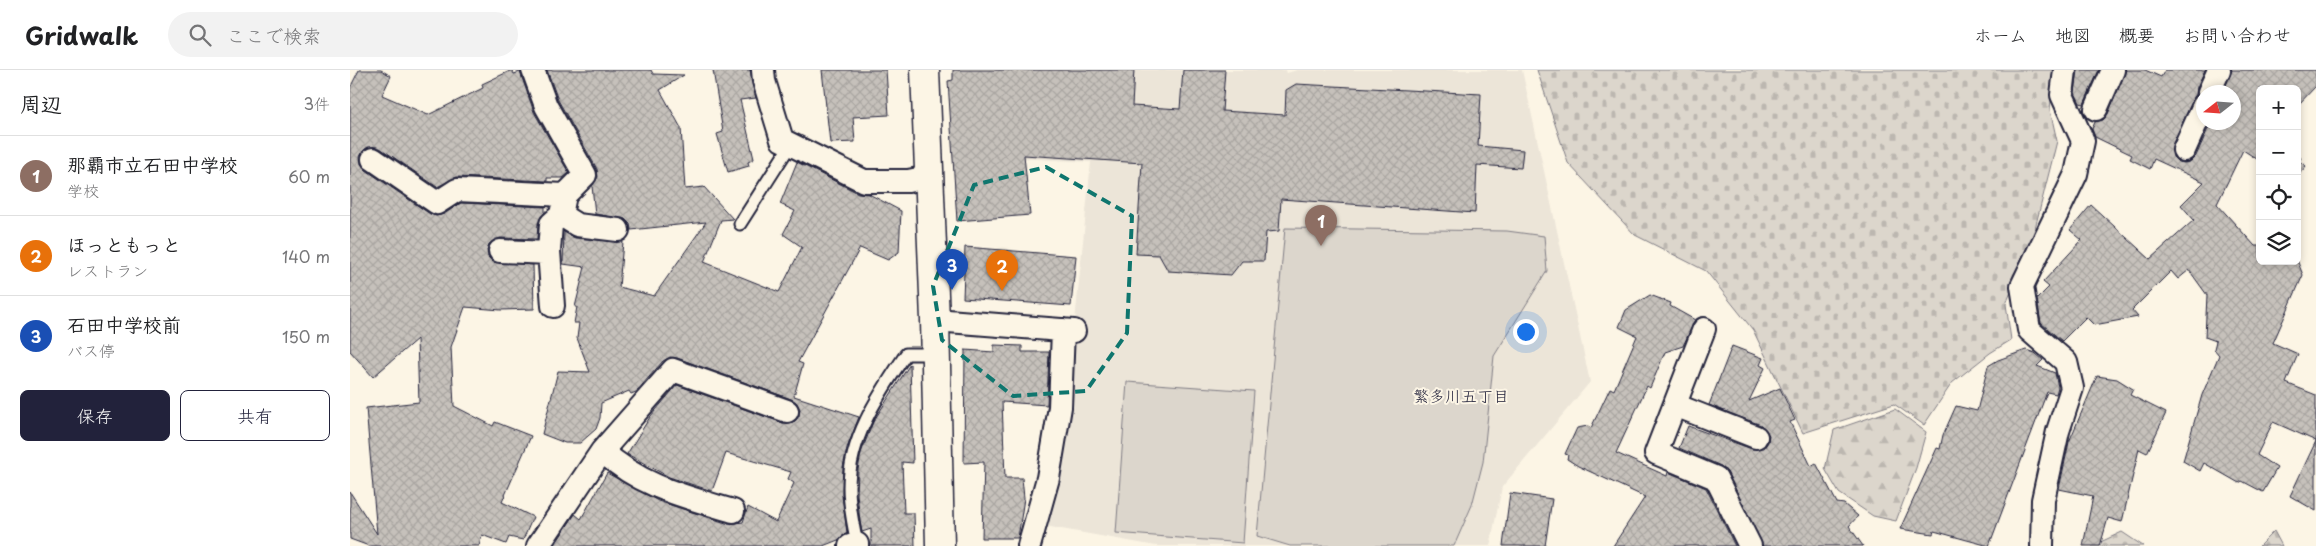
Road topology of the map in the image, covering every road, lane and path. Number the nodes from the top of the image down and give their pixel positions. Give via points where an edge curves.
1 (533, 70) edge
2 (763, 70) edge
3 (925, 70) edge
4 (2065, 70) edge
5 (2113, 70) edge
6 (2219, 70) edge
7 (2212, 85) edge
8 (2096, 109) dead end
9 (2196, 123) edge
10 (791, 144) junction
11 (2184, 150) dead end
12 (373, 158) dead end
13 (929, 177) junction
14 (563, 205) junction
15 (740, 224) dead end
16 (618, 230) dead end
17 (500, 251) dead end
18 (550, 253) junction
19 (553, 306) dead end
20 (935, 320) junction
21 (1704, 329) dead end
22 (936, 354) junction
23 (1674, 405) junction
24 (787, 410) dead end
25 (1756, 437) dead end
26 (602, 451) junction
27 (733, 511) dead end
28 (855, 545) edge
29 (538, 546) edge
30 (940, 546) edge
31 (1029, 546) edge
32 (1750, 546) edge
33 (2042, 546) edge

1 - 14 street via 546,106 585,174
2 - 10 street via 768,98 782,140
3 - 13 street
4 - 33 street via 2062,95 2083,142 2076,174 2022,286 2029,330 2066,362 2072,388 2042,500
5 - 8 street
6 - 7 street
9 - 11 street
10 - 13 street via 864,181 908,181
10 - 15 lane
12 - 14 street via 437,202 457,190
13 - 20 street
14 - 16 street via 577,225
14 - 18 street via 551,224
17 - 18 street
18 - 19 street
20 - 22 street
20 - 31 street via 1068,331 1048,478
21 - 23 street
22 - 28 lane via 906,354 867,416 853,458 849,486
22 - 30 street
23 - 25 street
23 - 32 street via 1656,453 1716,478
24 - 26 street via 673,370
26 - 27 street via 620,468 662,490
26 - 29 street

